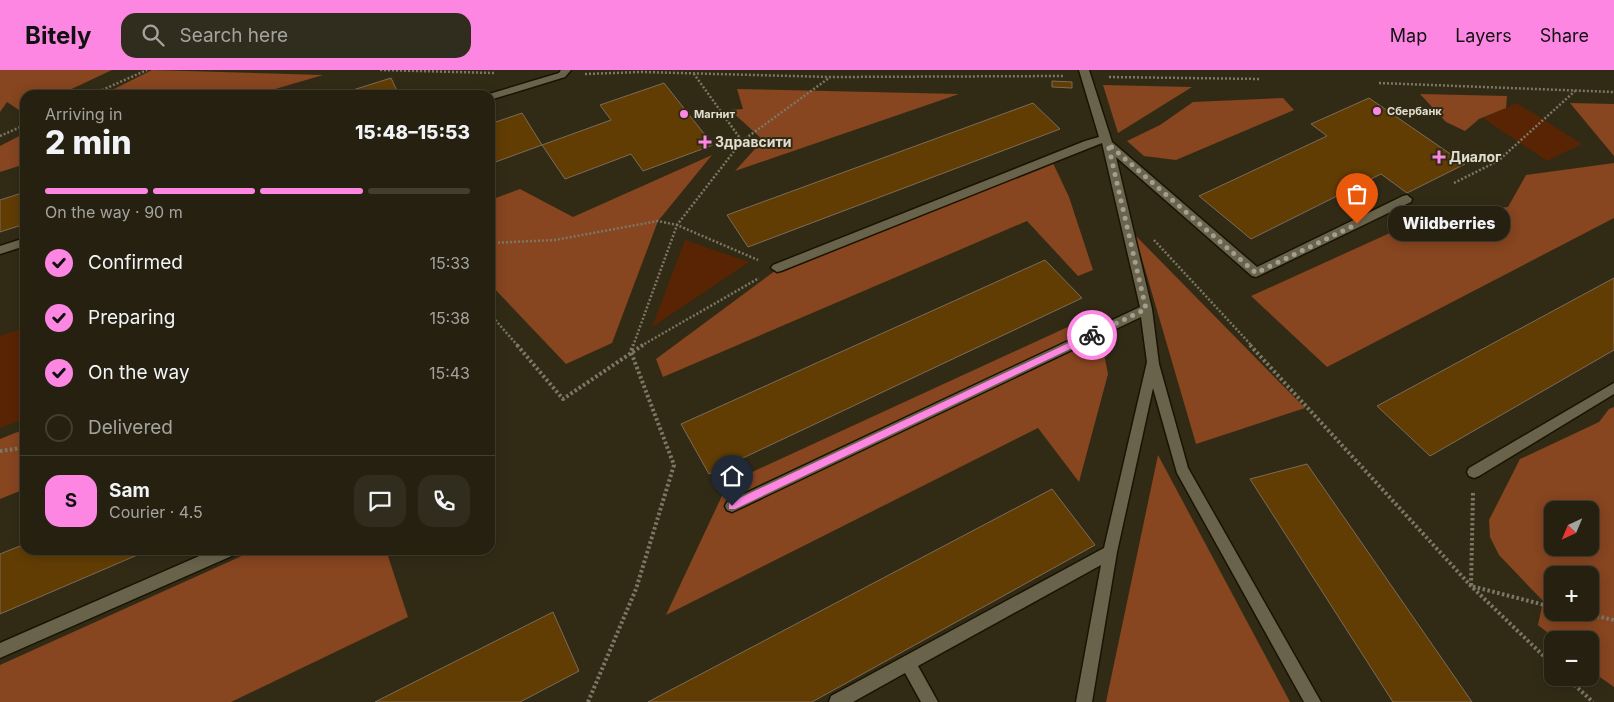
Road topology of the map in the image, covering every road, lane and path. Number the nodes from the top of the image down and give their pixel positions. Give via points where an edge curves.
1 (147, 70) edge
2 (380, 70) edge
3 (1054, 70) edge
4 (1084, 70) edge
5 (564, 72) edge
6 (495, 73) dead end
7 (694, 74) junction
8 (1055, 76) junction
9 (1065, 76) dead end
10 (1104, 76) dead end
11 (830, 77) junction
12 (1260, 79) dead end
13 (1379, 83) dead end
14 (102, 90) edge
15 (1575, 91) junction
16 (1614, 92) edge
17 (495, 95) edge
18 (20, 127) edge
19 (0, 136) edge
20 (742, 141) junction
21 (1107, 141) junction
22 (1454, 183) dead end
23 (1407, 199) dead end
24 (677, 225) junction
25 (1148, 234) dead end
26 (495, 243) edge
27 (20, 244) edge
28 (0, 250) edge
29 (777, 268) junction
30 (1146, 309) junction
31 (495, 320) edge
32 (631, 352) junction
33 (1153, 362) junction
34 (1614, 388) edge
35 (20, 447) edge
36 (0, 450) edge
37 (1474, 472) joint
38 (732, 506) dead end
39 (1110, 552) junction
40 (217, 555) edge
41 (1471, 586) junction
42 (1544, 604) edge
43 (1599, 617) edge
44 (1614, 620) edge
45 (0, 651) edge
46 (1544, 656) edge
47 (908, 663) junction
48 (1576, 686) edge
49 (588, 702) edge
50 (837, 702) edge
51 (930, 702) edge
52 (1084, 702) edge
53 (1313, 702) edge
54 (1593, 702) edge

1 - 14 path
2 - 6 path
3 - 8 path
4 - 21 lane
5 - 7 path
5 - 17 lane
7 - 11 path
7 - 20 path
8 - 9 path
8 - 11 path
10 - 12 path
11 - 20 path
13 - 15 path
15 - 16 path
15 - 22 path via 1498,160
18 - 19 path
20 - 24 path
21 - 23 lane via 1256,273
21 - 29 lane via 1088,143
21 - 30 lane
24 - 26 path via 658,221 555,240
24 - 29 path
24 - 32 path
25 - 41 path
27 - 28 lane
29 - 32 path
30 - 33 lane
30 - 38 lane
31 - 32 path via 563,399
32 - 49 path via 674,465 636,588
33 - 39 lane
33 - 53 lane via 1182,469
34 - 37 lane
35 - 36 path
37 - 41 path
39 - 47 lane
39 - 52 lane
40 - 45 lane
41 - 42 path
41 - 46 path
43 - 44 path
47 - 50 lane
47 - 51 lane
48 - 54 path

